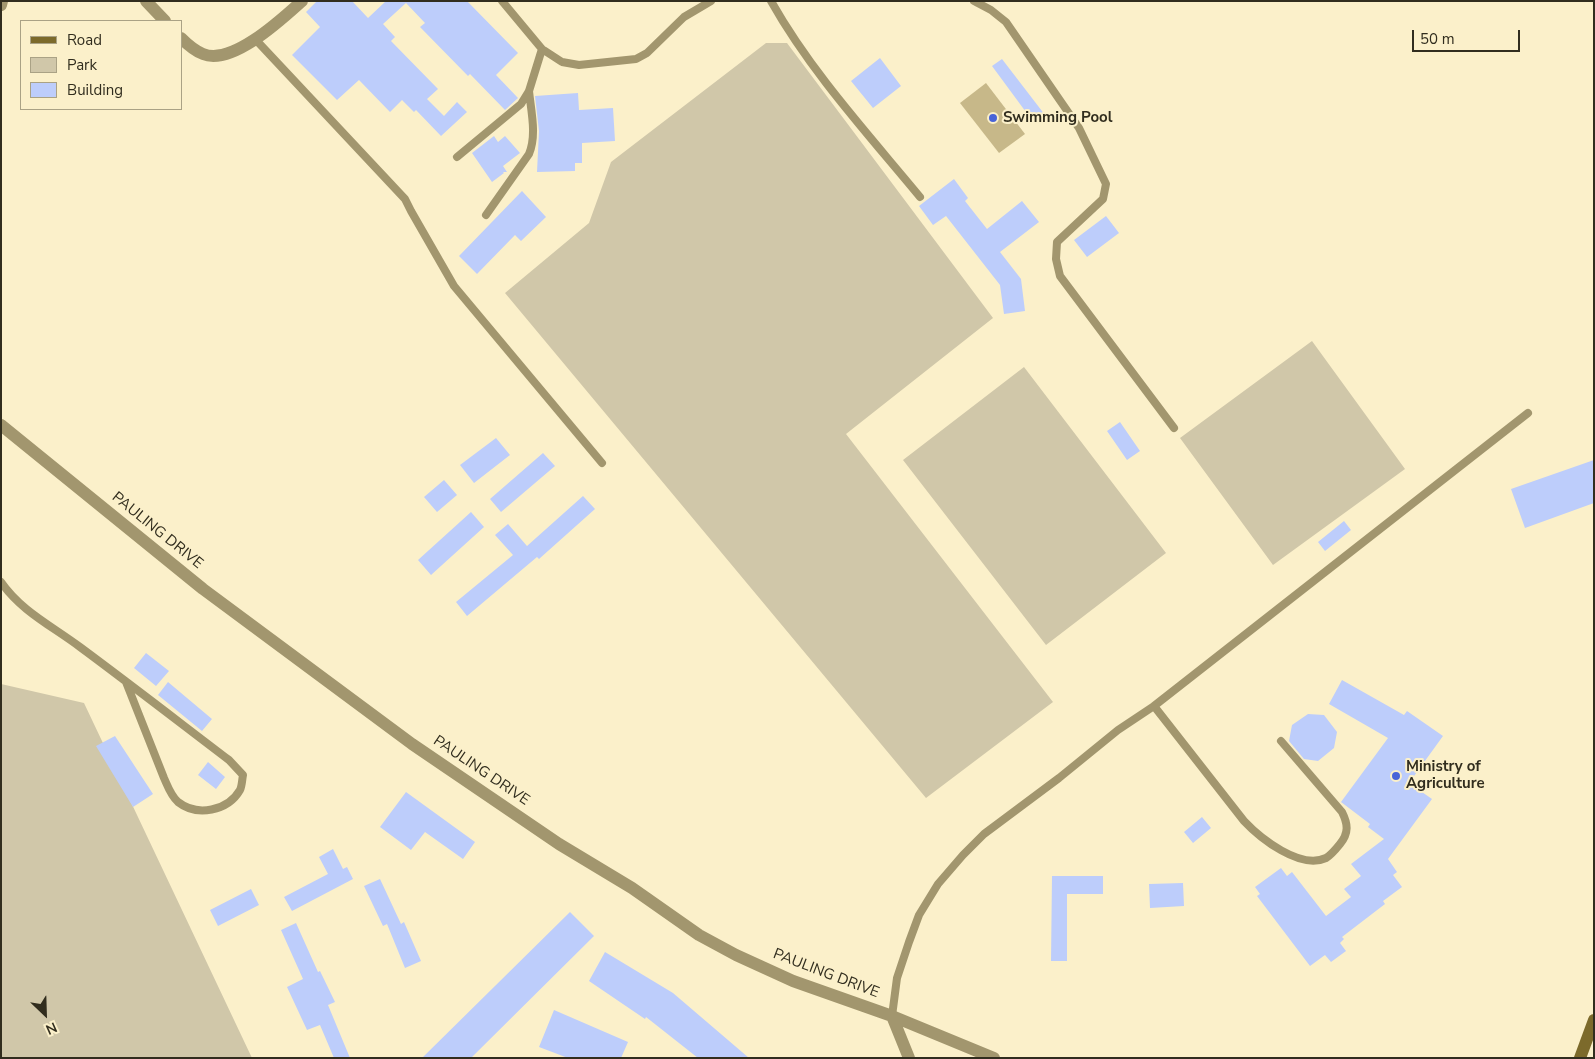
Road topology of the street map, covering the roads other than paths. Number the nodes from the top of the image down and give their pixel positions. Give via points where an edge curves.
1 (146, 1) edge
2 (302, 1) edge
3 (502, 1) edge
4 (711, 1) edge
5 (771, 1) edge
6 (974, 1) edge
7 (164, 20) edge
8 (182, 39) edge
9 (256, 40) junction
10 (542, 49) junction
11 (529, 91) junction
12 (457, 158) dead end
13 (920, 197) dead end
14 (486, 215) dead end
15 (1528, 413) dead end
16 (1, 425) edge
17 (1174, 428) dead end
18 (602, 463) dead end
19 (1, 582) edge
20 (126, 682) junction
21 (1154, 706) junction
22 (1281, 741) dead end
23 (892, 1016) junction
24 (1594, 1020) edge
25 (1587, 1040) junction
26 (909, 1058) edge
27 (994, 1058) edge
28 (1580, 1058) edge
29 (1585, 1058) edge

1 - 7 street
2 - 9 street
3 - 10 lane
4 - 10 lane via 684,17 647,53 636,59 578,65 562,62
5 - 13 lane via 788,31 844,105
6 - 17 lane via 1006,22 1079,128 1106,184 1103,199 1057,242 1060,276
8 - 9 street via 204,55 221,56
9 - 18 lane via 405,199 454,286
10 - 11 lane
11 - 12 lane via 521,104
11 - 14 lane via 532,148
15 - 21 lane
16 - 23 street, PAULING DRIVE via 203,589 412,744 559,844 632,888 699,935 736,955 793,981
19 - 20 lane via 34,616
20 - 20 lane via 229,760 243,775 241,788 234,799 207,812 179,803 171,794
21 - 22 lane via 1259,837 1303,859 1327,857 1342,841 1347,822
21 - 23 lane via 984,834 950,869 919,915 898,978
23 - 26 street
23 - 27 street, PAULING DRIVE
24 - 25 main road
25 - 28 main road
25 - 29 main road

